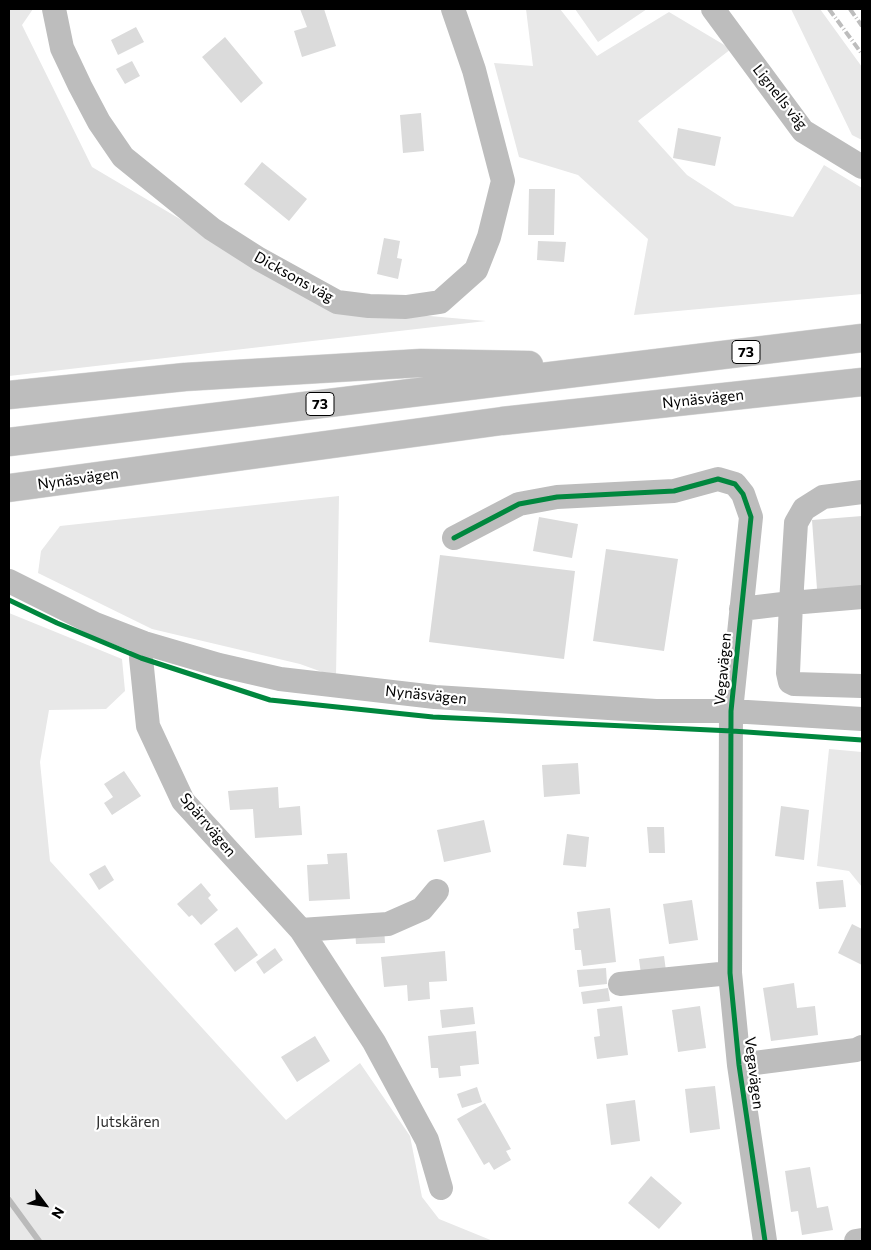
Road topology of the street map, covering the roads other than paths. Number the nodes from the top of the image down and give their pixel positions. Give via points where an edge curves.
1 (54, 9) edge
2 (453, 9) edge
3 (713, 9) edge
4 (862, 167) edge
5 (862, 338) edge
6 (630, 366) junction
7 (862, 382) edge
8 (9, 396) edge
9 (9, 442) edge
10 (9, 488) edge
11 (862, 492) edge
12 (454, 538) dead end
13 (9, 581) edge
14 (862, 596) edge
15 (791, 603) junction
16 (741, 610) junction
17 (144, 644) junction
18 (862, 686) edge
19 (731, 712) junction
20 (862, 719) edge
21 (437, 891) dead end
22 (301, 930) junction
23 (730, 973) junction
24 (620, 984) dead end
25 (862, 1046) edge
26 (739, 1065) junction
27 (441, 1188) dead end
28 (862, 1240) edge
29 (765, 1241) edge
30 (856, 1241) edge

1 - 2 street, Dicksons väg via 62,48 99,122 124,157 212,230 337,302 406,307 440,302 476,270 489,237 503,180 474,70
3 - 4 street, Lignells väg via 803,131
5 - 6 highway, 73
6 - 8 highway via 421,363 185,377
6 - 9 highway, 73
7 - 10 highway, Nynäsvägen via 502,420
11 - 15 street via 823,497 804,509 796,523
12 - 16 street, Vegavägen via 519,504 557,497 674,491 718,479 735,484 743,494 751,517
13 - 17 street, Nynäsvägen via 95,624
14 - 15 street
15 - 16 street
15 - 18 street via 790,682
16 - 19 street, Vegavägen
17 - 19 street, Nynäsvägen via 280,679 435,697 656,711
17 - 22 street, Spärrvägen via 141,658 148,726 183,801
19 - 20 street, Nynäsvägen
19 - 23 street, Vegavägen
21 - 22 street via 422,909 388,924
22 - 27 street, Spärrvägen via 374,1042 423,1131
23 - 24 street
23 - 26 street, Vegavägen
25 - 26 street, Vegavägen via 856,1050
26 - 29 street, Vegavägen
28 - 30 street

